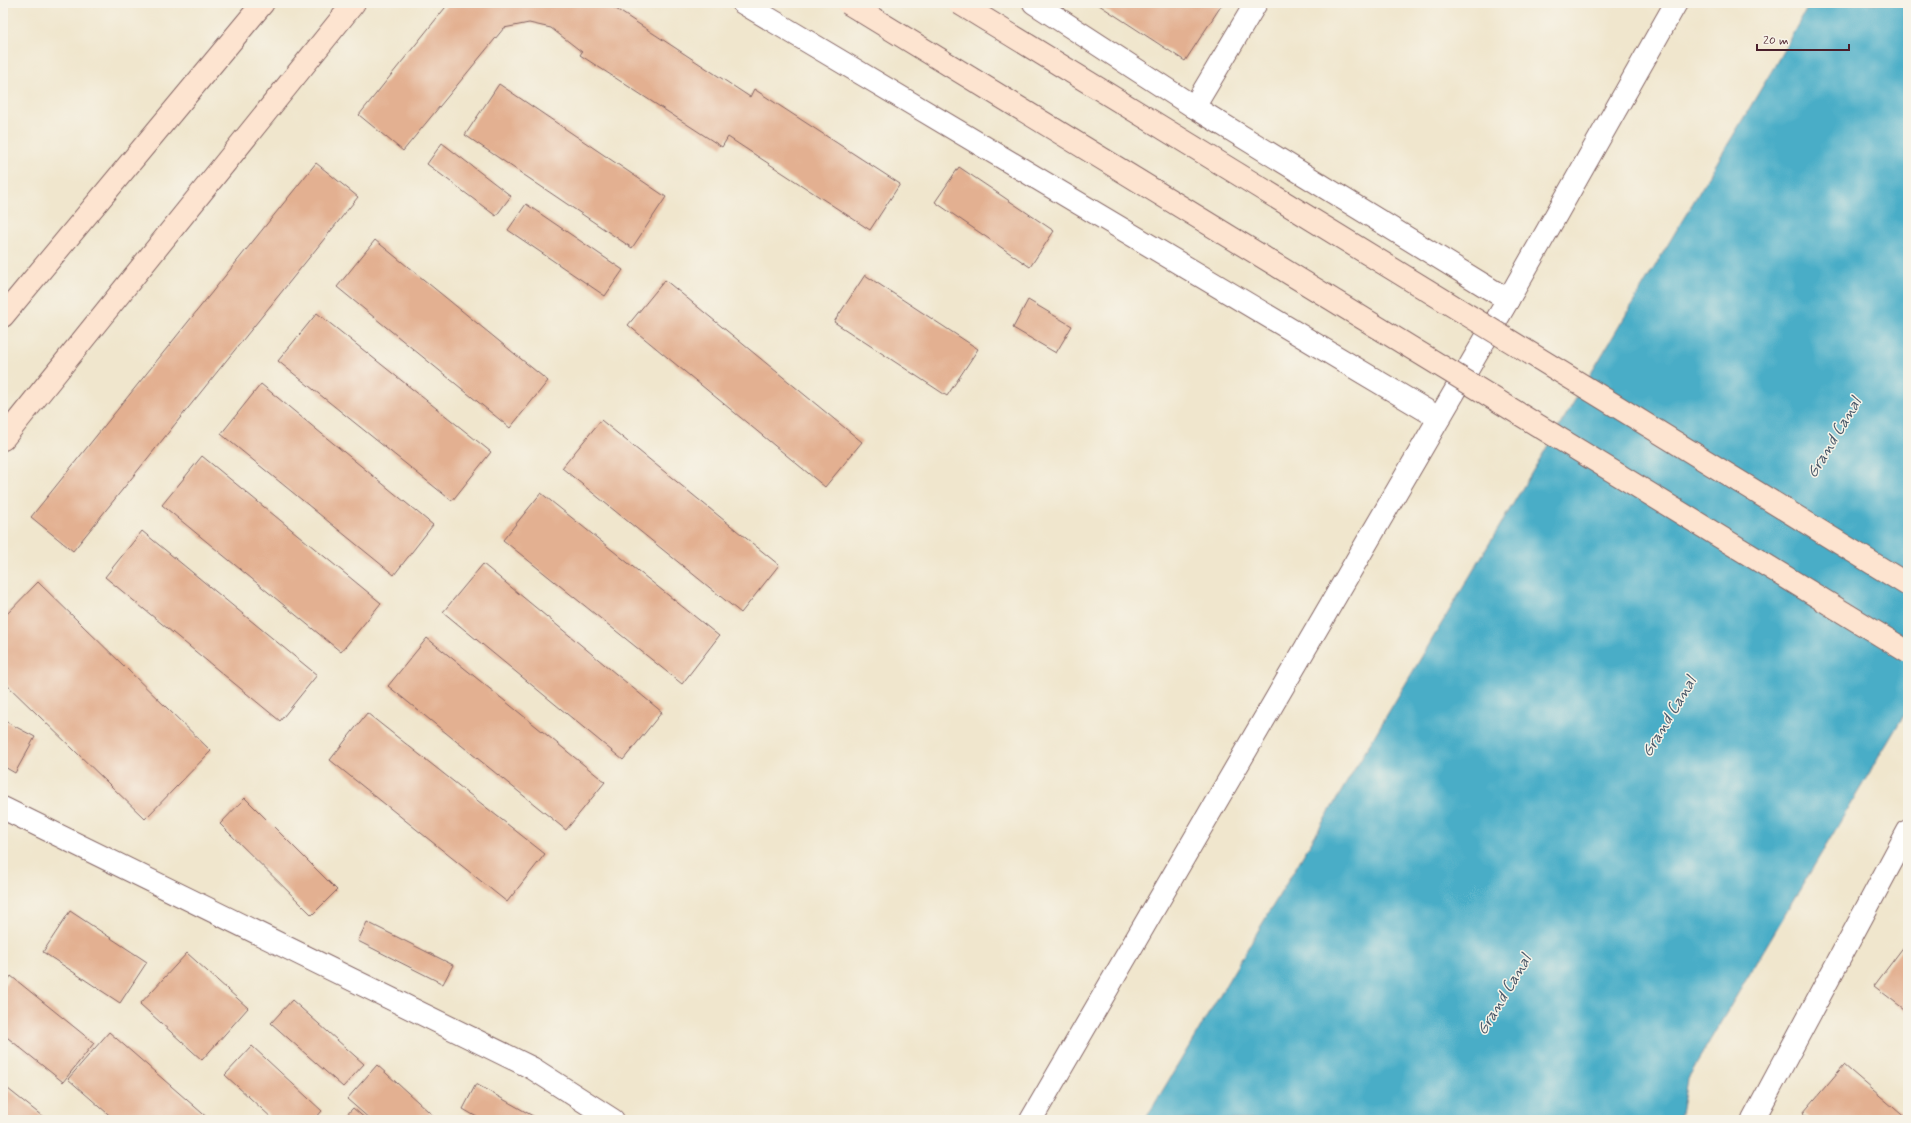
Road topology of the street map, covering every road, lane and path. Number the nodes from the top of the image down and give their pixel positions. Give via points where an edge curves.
1 (263, 3) edge
2 (354, 3) edge
3 (743, 3) edge
4 (848, 3) edge
5 (959, 3) edge
6 (1034, 3) edge
7 (1256, 3) edge
8 (1676, 3) edge
9 (1194, 107) junction
10 (1508, 300) junction
11 (3, 316) edge
12 (1439, 418) junction
13 (3, 439) edge
14 (1908, 585) edge
15 (1908, 652) edge
16 (3, 808) edge
17 (1908, 831) edge
18 (613, 1120) edge
19 (1031, 1120) edge
20 (1753, 1120) edge

1 - 11 street
2 - 13 street
3 - 12 street
4 - 15 street, bridge
5 - 14 street, bridge
6 - 9 street
7 - 9 street
8 - 10 street
9 - 10 street
10 - 12 street
12 - 19 street
16 - 18 street via 532,1068
17 - 20 street

